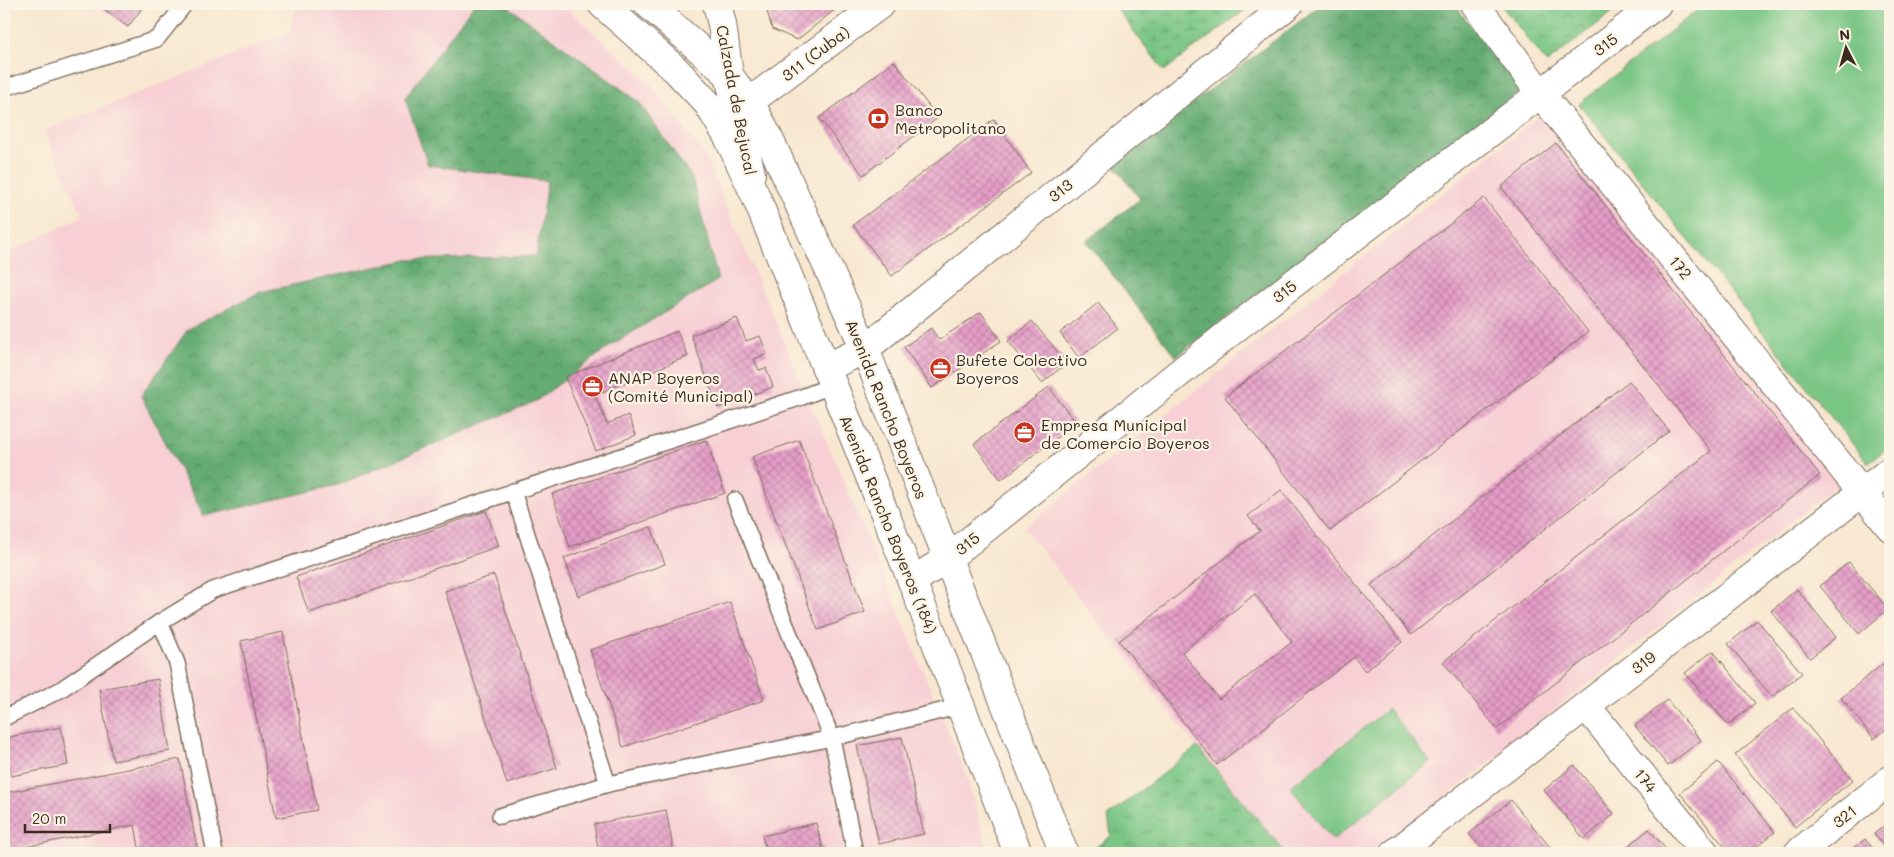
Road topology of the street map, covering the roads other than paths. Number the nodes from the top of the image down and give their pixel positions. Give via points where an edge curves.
1 (185, 4) edge
2 (602, 4) edge
3 (648, 4) edge
4 (717, 4) edge
5 (880, 4) edge
6 (1289, 4) edge
7 (1475, 4) edge
8 (1657, 4) edge
9 (729, 75) junction
10 (4, 88) edge
11 (1540, 93) junction
12 (749, 102) junction
13 (756, 197) junction
14 (865, 349) junction
15 (830, 376) junction
16 (1890, 471) edge
17 (513, 491) junction
18 (1863, 492) junction
19 (736, 500) dead end
20 (1890, 526) edge
21 (947, 559) junction
22 (912, 581) junction
23 (160, 622) junction
24 (961, 706) junction
25 (1586, 706) junction
26 (4, 718) edge
27 (832, 738) junction
28 (1890, 780) edge
29 (608, 784) junction
30 (500, 816) dead end
31 (215, 853) edge
32 (855, 853) edge
33 (1018, 853) edge
34 (1064, 853) edge
35 (1395, 853) edge
36 (1705, 853) edge
37 (1798, 853) edge

1 - 10 lane via 157,38
2 - 13 street via 676,70 708,104 728,137
3 - 9 street, Avenida Rancho Boyeros
4 - 9 street, Calzada de Bejucal
5 - 12 street, 311 (Cuba)
6 - 14 street, 313
7 - 11 street, 172
8 - 11 street, 315
9 - 12 street, Avenida Rancho Boyeros
9 - 13 street, Calzada de Bejucal
11 - 18 street, 172
11 - 21 street, 315 via 1246,320
12 - 14 street, Avenida Rancho Boyeros via 772,145
13 - 15 street, Avenida Rancho Boyeros (184)
14 - 15 street, 313
14 - 21 street, Avenida Rancho Boyeros
15 - 17 lane via 793,400
15 - 22 street, Avenida Rancho Boyeros (184)
16 - 18 street, 319
17 - 23 lane via 213,590
17 - 29 lane
18 - 20 street, 172
18 - 25 street, 319
19 - 27 lane
21 - 22 street, 315
21 - 34 street, Avenida Rancho Boyeros
22 - 24 street, Avenida Rancho Boyeros (184)
23 - 26 lane via 60,690
23 - 31 lane via 178,663
24 - 27 lane
24 - 33 street, Avenida Rancho Boyeros (184)
25 - 35 street, 319
25 - 36 street, 174
27 - 29 lane
27 - 32 lane
28 - 37 street, 321
29 - 30 lane

